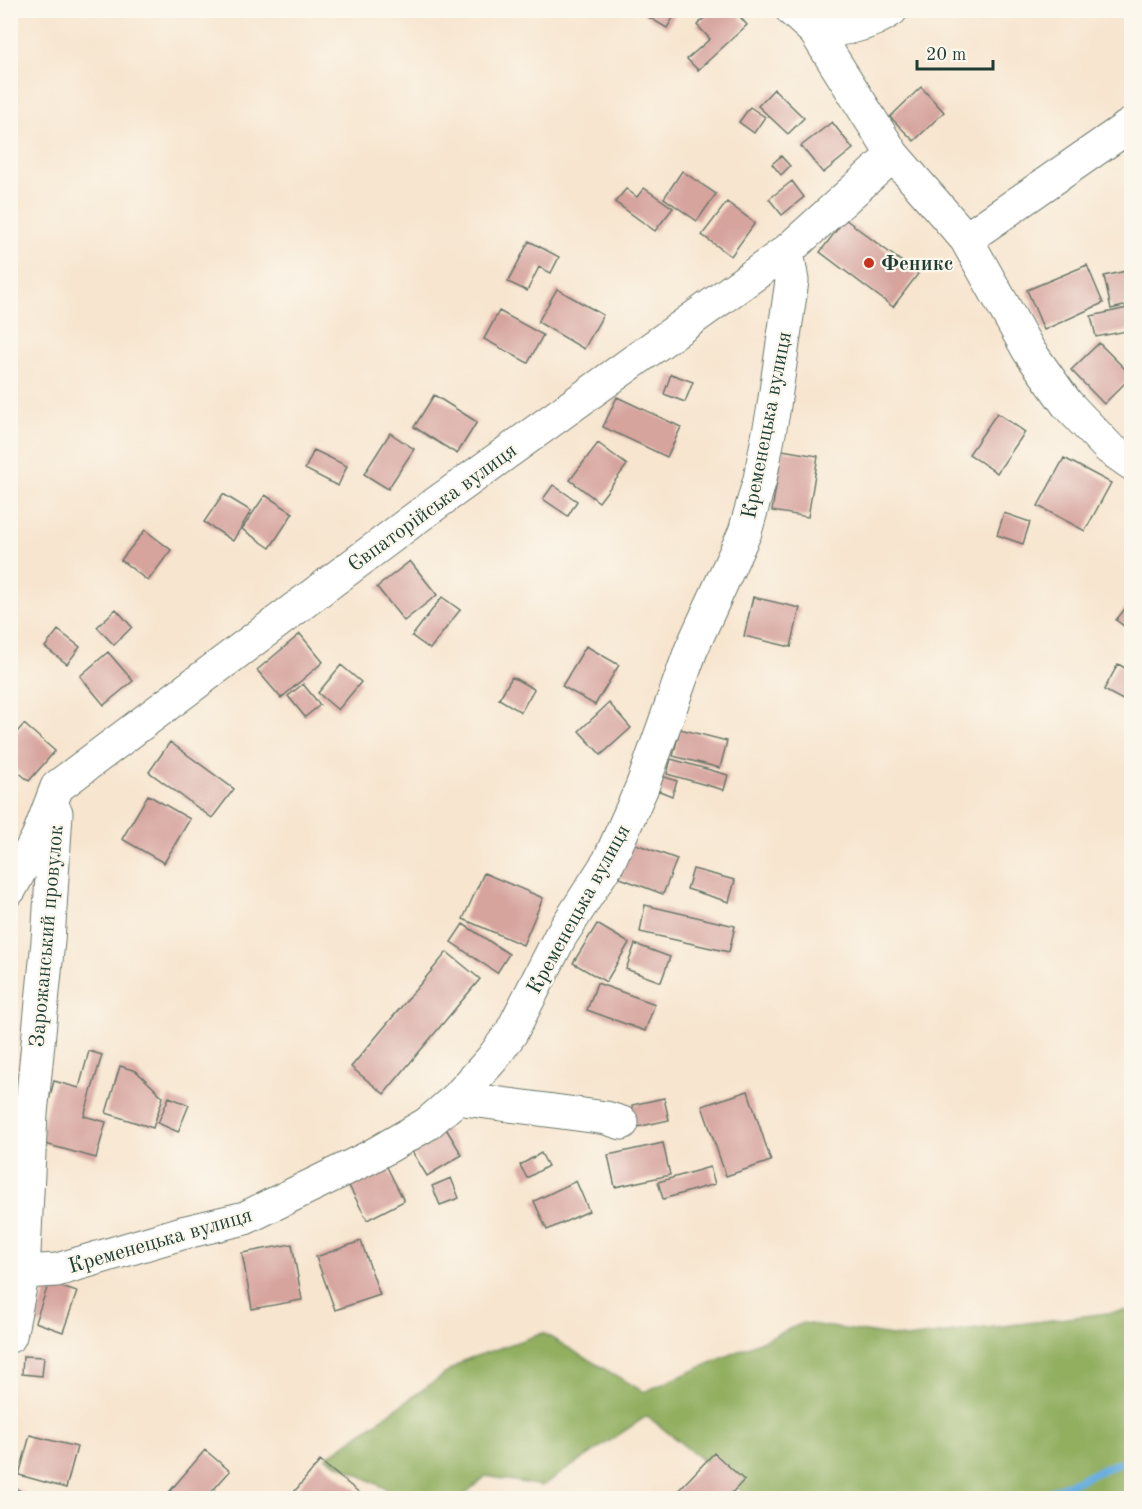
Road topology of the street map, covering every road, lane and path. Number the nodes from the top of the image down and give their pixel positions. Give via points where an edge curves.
1 (891, 10) edge
2 (803, 21) edge
3 (1131, 124) edge
4 (893, 155) junction
5 (966, 239) junction
6 (787, 251) junction
7 (1131, 464) edge
8 (57, 787) junction
9 (10, 889) edge
10 (457, 1098) junction
11 (622, 1123) dead end
12 (23, 1272) junction
13 (10, 1336) edge

1 - 2 street via 869,22 840,30
2 - 4 street
3 - 5 street
4 - 5 street
4 - 6 street, Євпаторійська вулиця
5 - 7 street via 1029,351 1067,404 1109,448
6 - 8 street, Євпаторійська вулиця via 420,515
6 - 10 street, Кременецька вулиця via 792,281 776,390 760,479 745,532 691,650 642,787 609,861 560,937 511,1033
8 - 9 street via 38,837
8 - 12 street, Зарожанський провулок via 48,941 31,1114
10 - 11 street
10 - 12 street, Кременецька вулиця via 427,1124 370,1157 245,1218 57,1270
12 - 13 street, Зарожанський провулок

